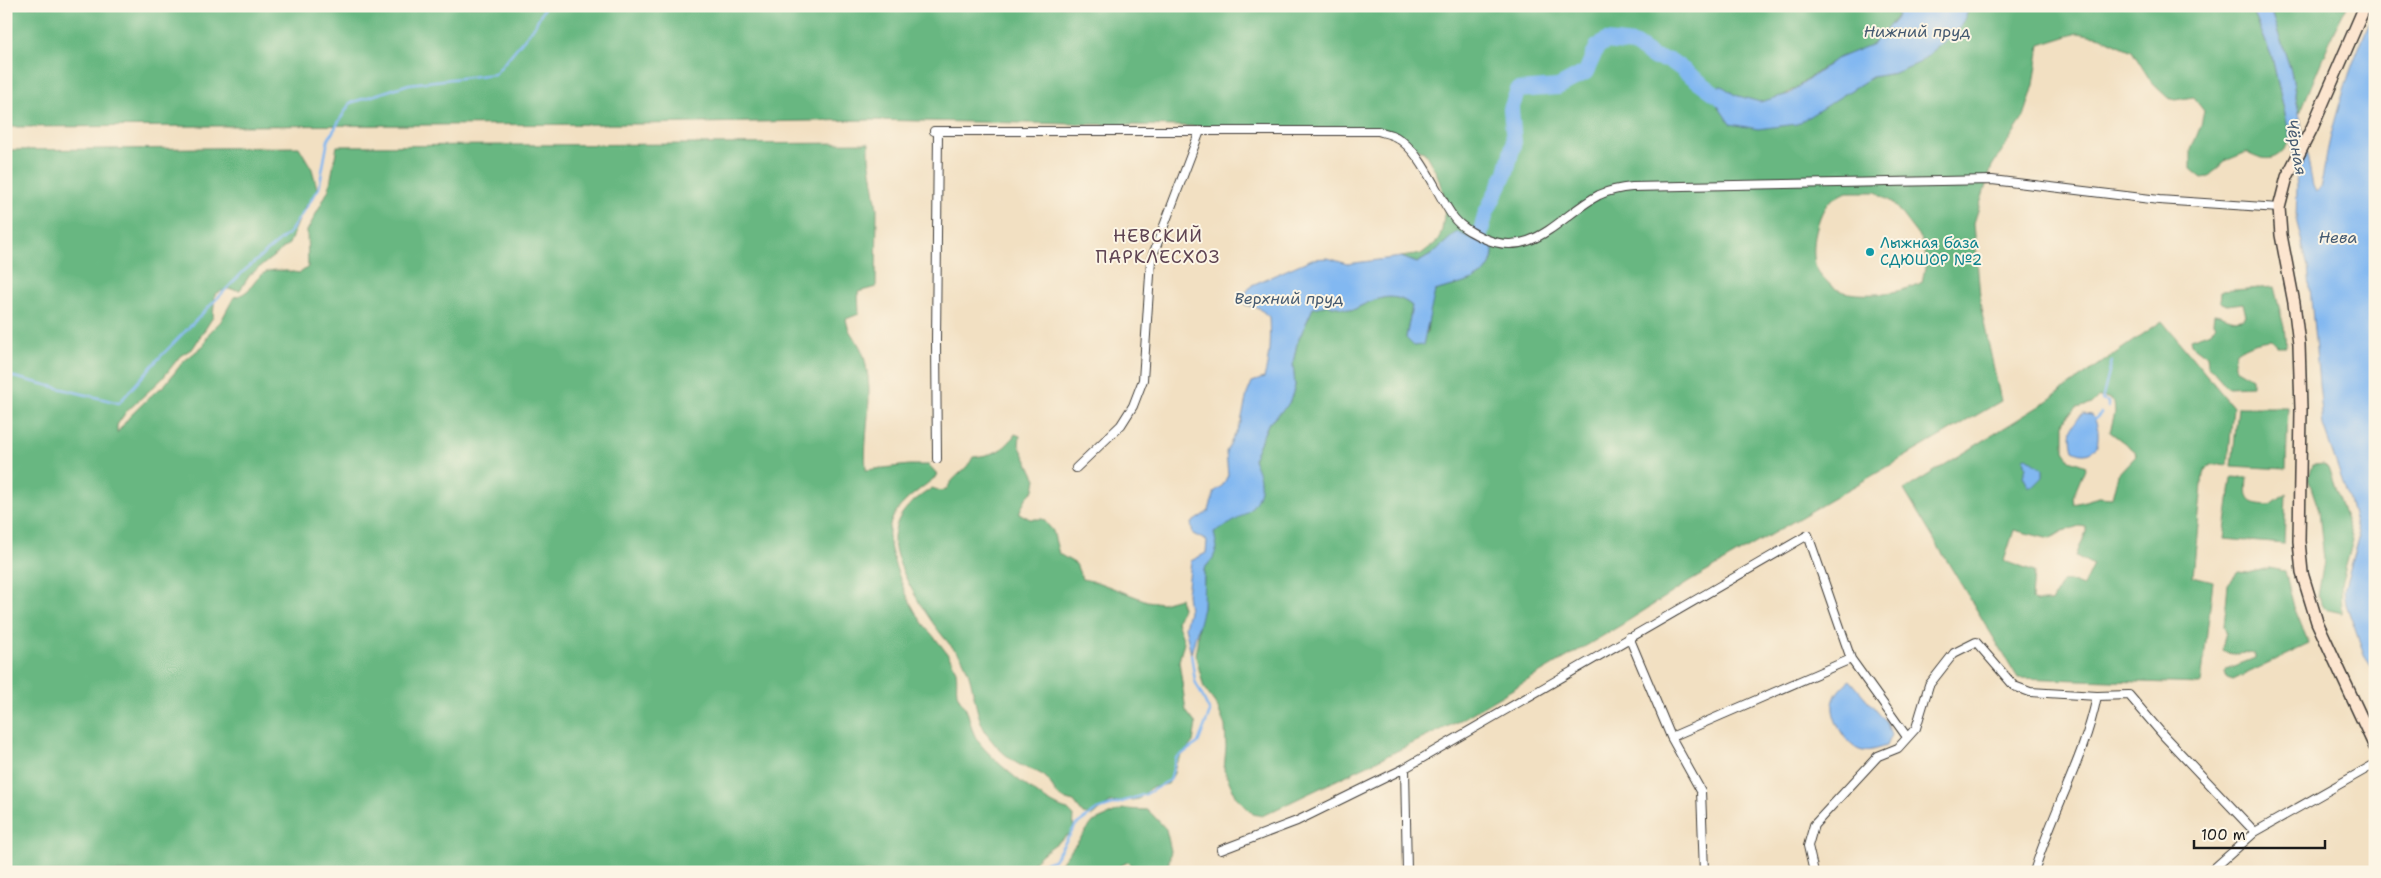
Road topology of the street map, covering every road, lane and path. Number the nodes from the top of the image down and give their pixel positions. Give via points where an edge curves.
1 (2365, 6) edge
2 (1200, 131) junction
3 (2279, 208) junction
4 (937, 459) dead end
5 (1076, 468) dead end
6 (1629, 637) junction
7 (1851, 658) junction
8 (2097, 696) junction
9 (1671, 736) junction
10 (1907, 737) junction
11 (2375, 747) edge
12 (2375, 764) edge
13 (1404, 768) junction
14 (2255, 832) junction
15 (1221, 850) dead end
16 (1407, 872) edge
17 (1704, 872) edge
18 (1814, 872) edge
19 (2034, 872) edge
20 (2210, 872) edge

1 - 3 main road via 2312,128 2282,187
2 - 3 street via 1378,132 1396,137 1410,150 1454,218 1466,230 1496,244 1519,243 1542,236 1598,196 1614,189 1632,187 1992,180 2159,200
2 - 4 street via 936,131
2 - 5 street via 1151,260 1143,380 1121,425
3 - 11 main road via 2300,344 2302,572 2317,622
6 - 7 street via 1808,535
6 - 9 street
6 - 13 street
7 - 9 street
7 - 10 street
8 - 10 street via 2030,692 2014,686 1976,642 1954,653 1929,685 1916,728
8 - 14 street via 2129,694
8 - 19 street via 2070,781 2044,838
9 - 17 street via 1701,791
10 - 18 street via 1898,748 1878,756 1814,825 1808,846
12 - 14 street
13 - 15 street via 1297,822
13 - 16 street
14 - 20 street

